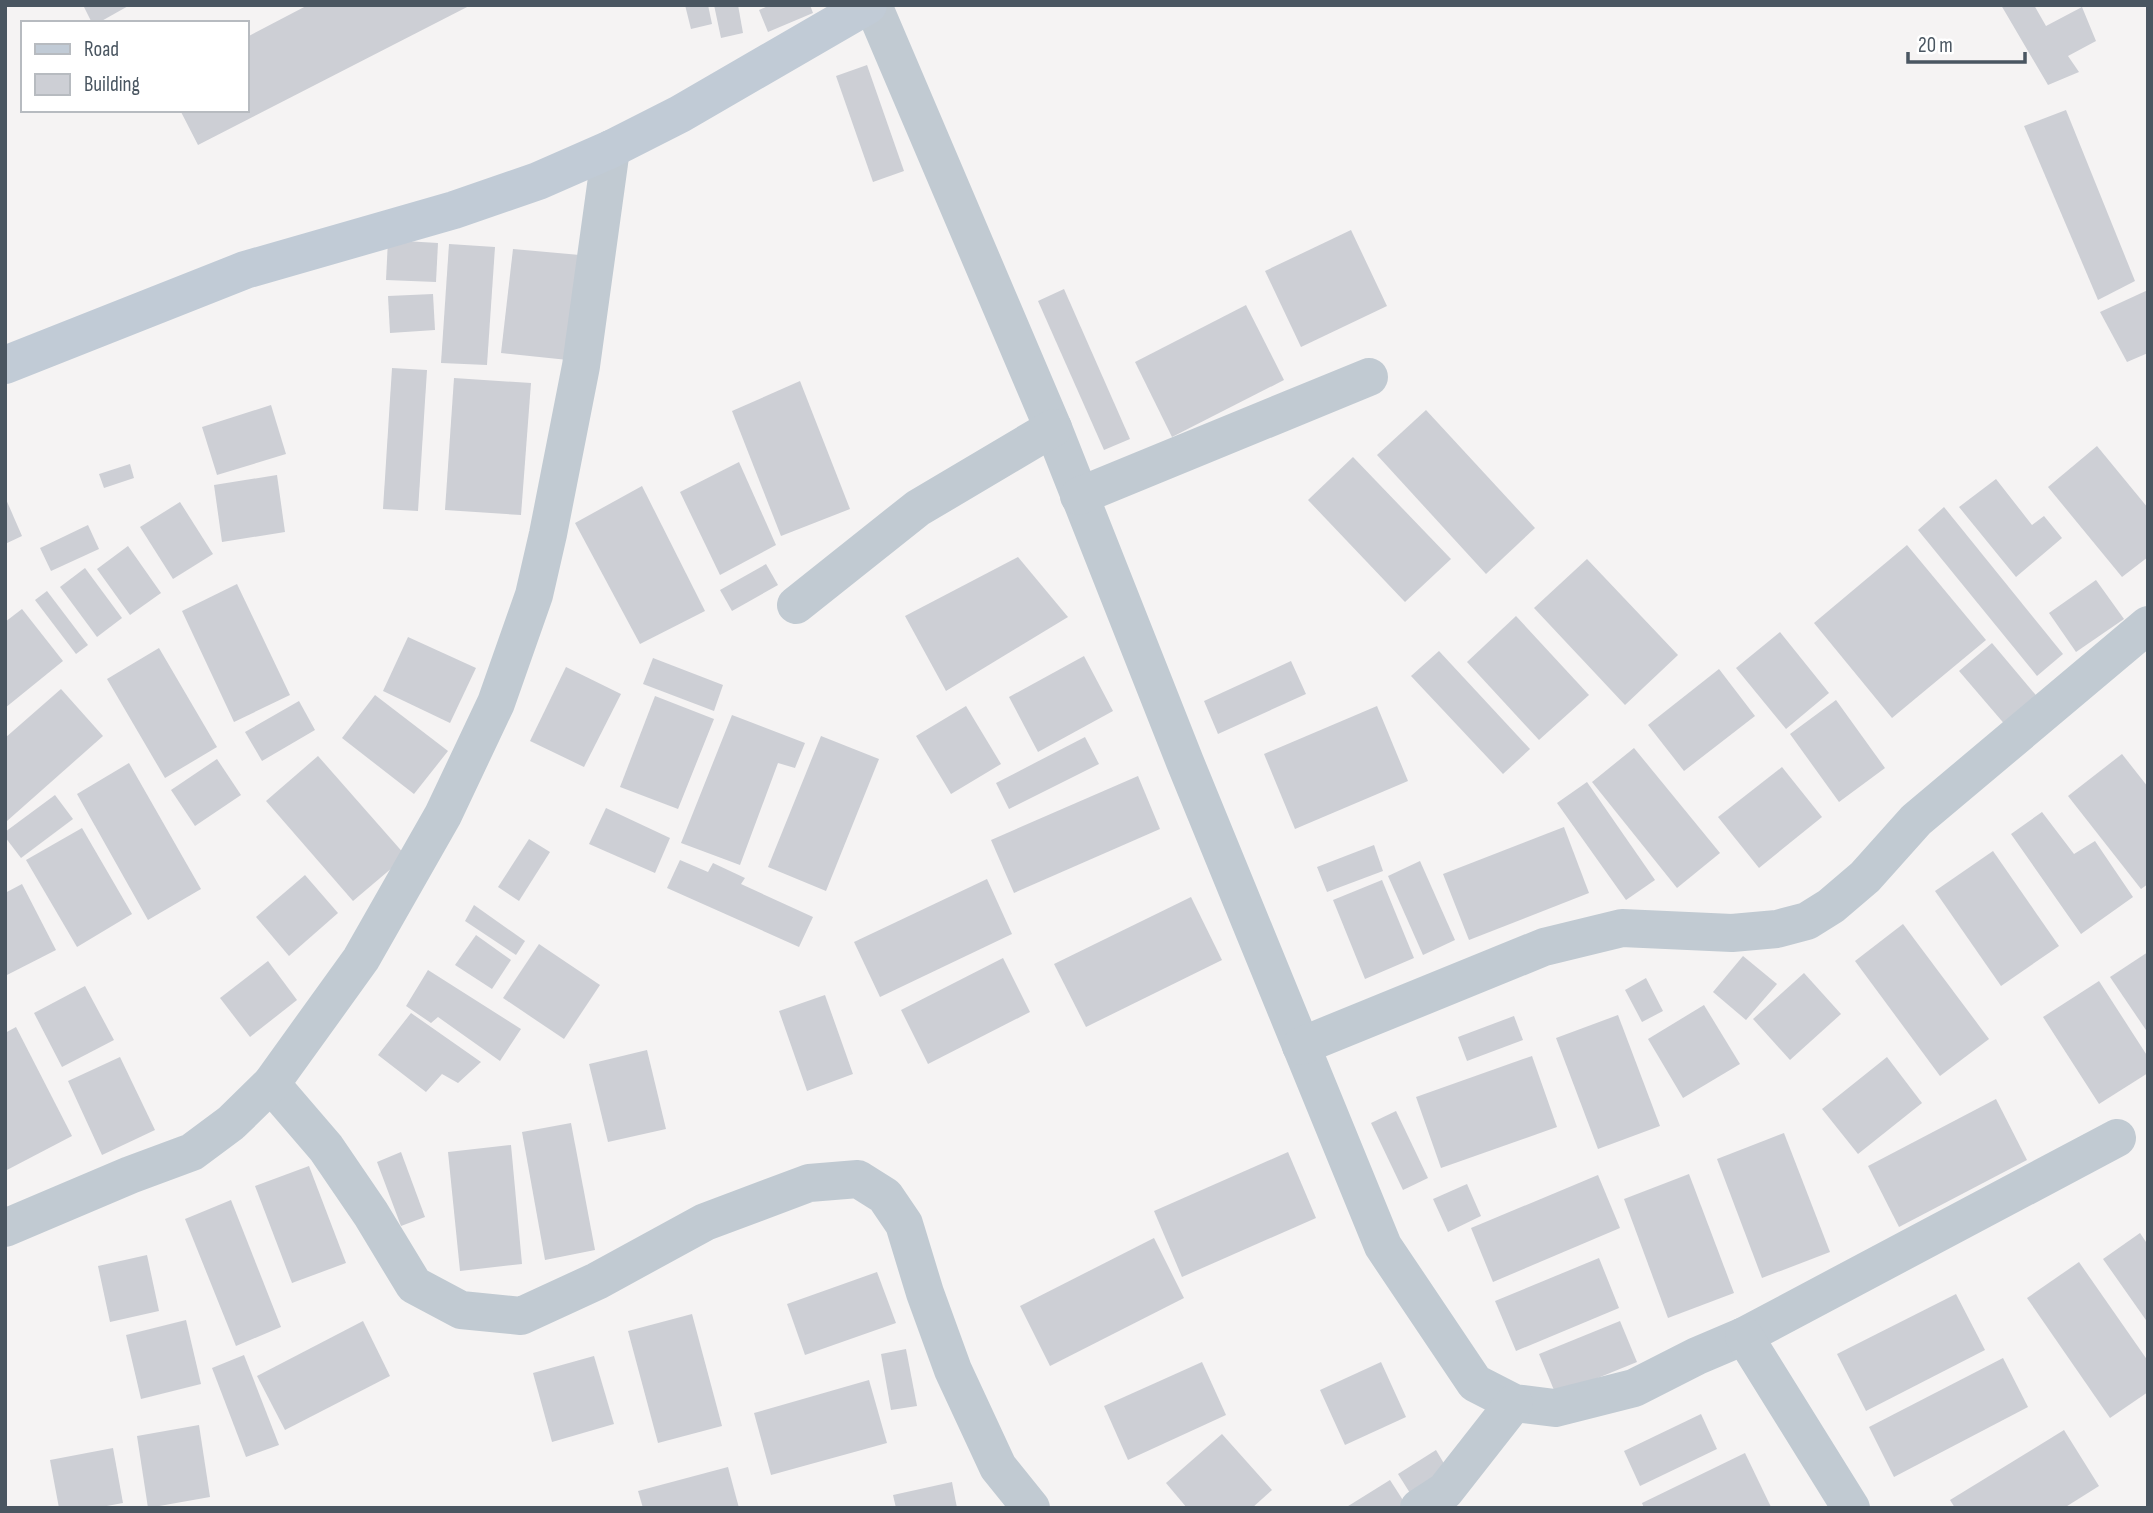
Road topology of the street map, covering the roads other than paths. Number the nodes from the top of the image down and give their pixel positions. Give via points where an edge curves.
1 (871, 5) edge
2 (611, 149) junction
3 (5, 365) edge
4 (1369, 377) dead end
5 (1053, 428) junction
6 (1079, 496) junction
7 (796, 605) dead end
8 (2148, 625) edge
9 (1301, 1046) junction
10 (271, 1084) junction
11 (2117, 1138) dead end
12 (5, 1228) edge
13 (1744, 1336) junction
14 (1514, 1403) junction
15 (1031, 1508) edge
16 (1419, 1508) edge
17 (1851, 1508) edge

1 - 2 street
1 - 5 street
2 - 3 street via 454,210 246,270
2 - 10 street via 581,366 548,534 534,595 496,703 443,815 361,959
4 - 6 street
5 - 6 street
5 - 7 street via 918,508
6 - 9 street
8 - 9 street via 1916,820 1865,877 1808,921 1732,933 1622,928 1544,947
9 - 14 street via 1383,1246 1475,1383
10 - 12 street via 192,1152
10 - 15 street via 326,1147 414,1285 461,1310 521,1316 705,1223 809,1184 858,1179 885,1196 904,1224 953,1370 998,1467
11 - 13 street
13 - 14 street via 1633,1388 1555,1408
13 - 17 street
14 - 16 street via 1445,1491

